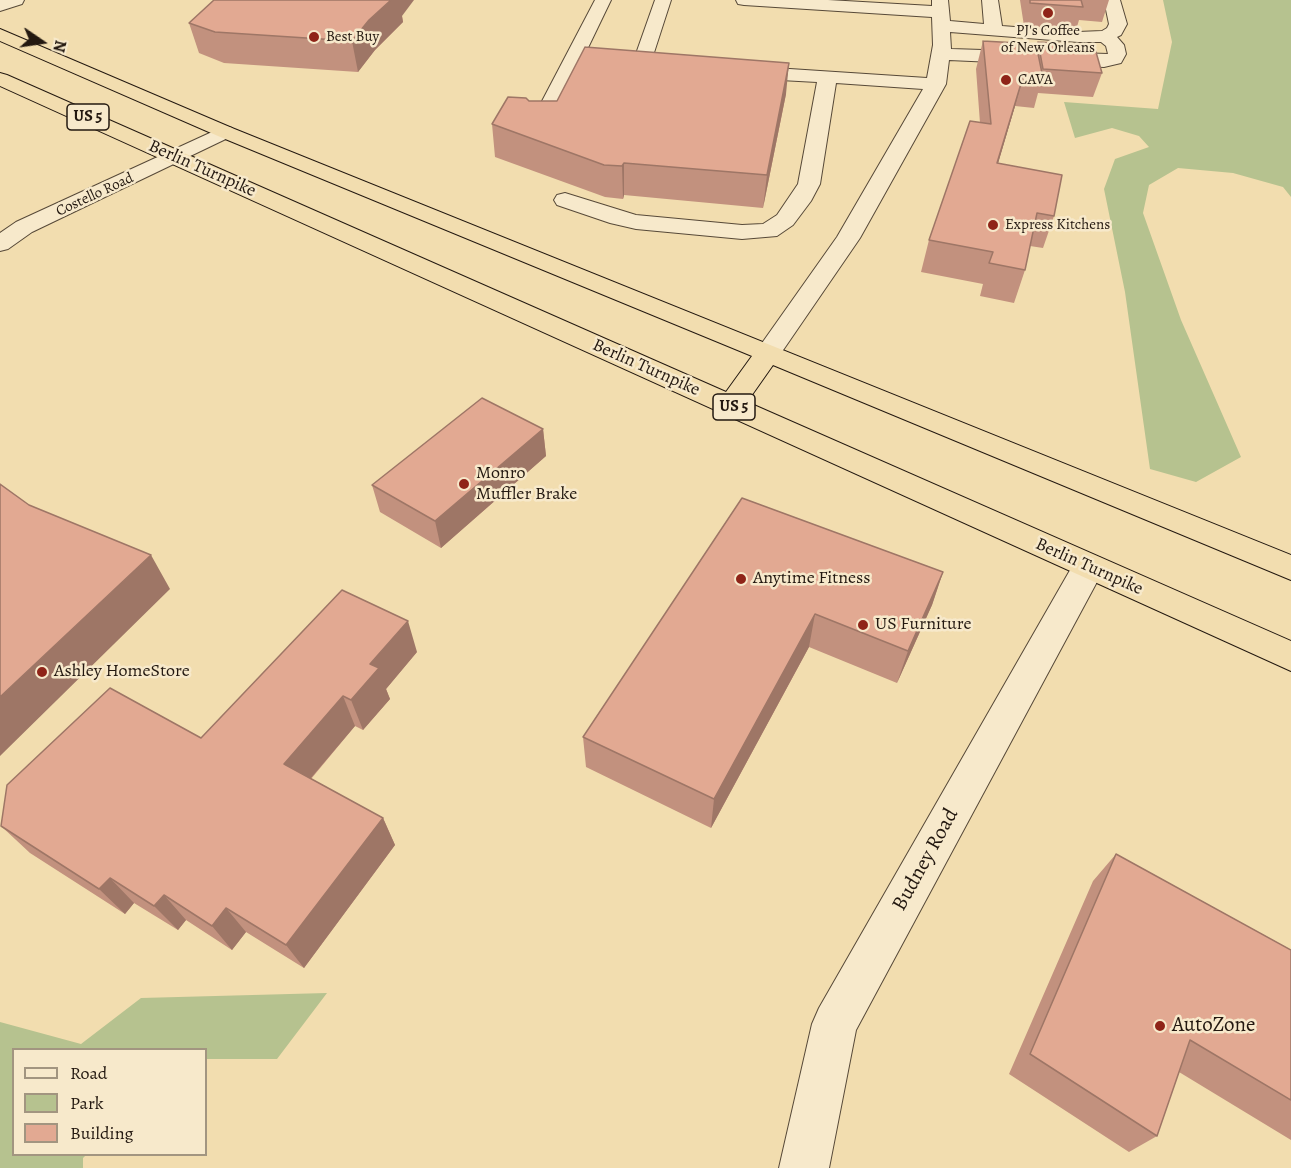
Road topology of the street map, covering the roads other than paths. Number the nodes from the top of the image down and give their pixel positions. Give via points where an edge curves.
1 (16, 0) edge
2 (603, 0) edge
3 (663, 0) edge
4 (744, 0) edge
5 (990, 0) edge
6 (1112, 0) edge
7 (0, 6) edge
8 (941, 13) edge
9 (994, 30) junction
10 (0, 34) edge
11 (1106, 36) junction
12 (941, 54) junction
13 (574, 59) junction
14 (640, 65) junction
15 (661, 66) edge
16 (724, 70) edge
17 (828, 77) junction
18 (0, 79) edge
19 (936, 84) junction
20 (539, 126) edge
21 (225, 132) junction
22 (176, 157) junction
23 (565, 200) dead end
24 (0, 244) edge
25 (768, 353) junction
26 (730, 406) junction
27 (1089, 567) junction
28 (1291, 568) edge
29 (1291, 657) edge
30 (804, 1168) edge

1 - 7 street
2 - 13 street
3 - 14 street
4 - 8 street
5 - 9 street
6 - 11 street via 1118,24
8 - 9 street
8 - 12 street
9 - 11 street
10 - 21 highway, US 5
11 - 12 street via 1117,54 1104,62
12 - 19 street
13 - 14 street
13 - 20 street
14 - 15 street
16 - 17 street
17 - 19 street
17 - 23 street via 809,184 785,220 769,231 636,222
18 - 22 highway, Berlin Turnpike / US 5
19 - 25 street via 848,238
21 - 22 street, Costello Road
21 - 25 highway, US 5
22 - 24 street, Costello Road via 24,227
22 - 26 highway, Berlin Turnpike / US 5
25 - 26 highway
25 - 28 highway, US 5
26 - 27 highway, Berlin Turnpike / US 5
27 - 29 highway, Berlin Turnpike / US 5
27 - 30 street, Budney Road via 835,1024

